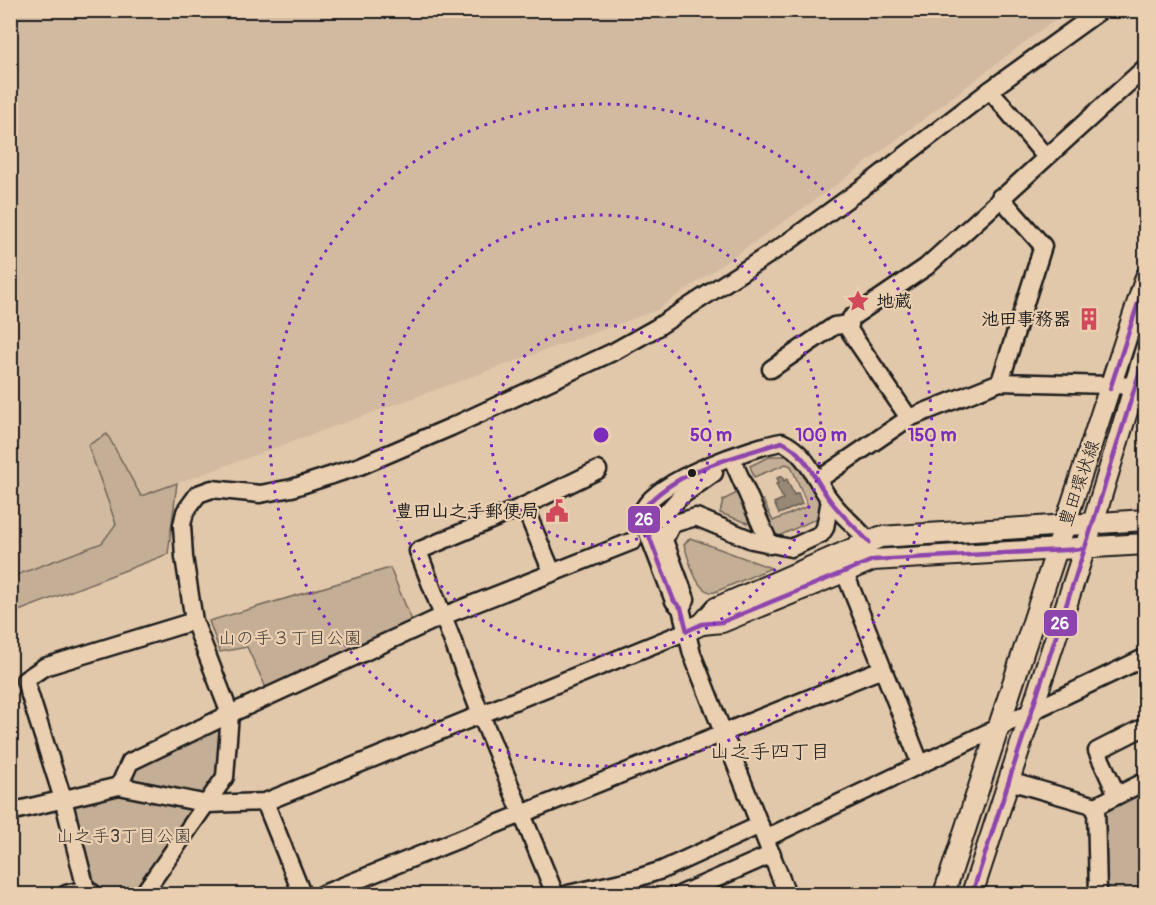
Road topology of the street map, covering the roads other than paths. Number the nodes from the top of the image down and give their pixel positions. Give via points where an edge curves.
1 (1101, 10) edge
2 (1146, 67) edge
3 (990, 90) junction
4 (1046, 156) junction
5 (1000, 197) junction
6 (1146, 277) edge
7 (850, 324) junction
8 (1146, 349) edge
9 (771, 369) dead end
10 (1000, 382) junction
11 (1112, 384) junction
12 (1140, 386) edge
13 (909, 418) junction
14 (752, 452) junction
15 (733, 461) junction
16 (598, 470) dead end
17 (818, 480) junction
18 (830, 500) junction
19 (524, 506) junction
20 (1146, 520) edge
21 (1093, 522) junction
22 (1065, 525) junction
23 (633, 541) dead end
24 (869, 542) junction
25 (652, 543) junction
26 (1146, 544) edge
27 (770, 545) junction
28 (1083, 549) junction
29 (1056, 550) junction
30 (552, 572) junction
31 (845, 573) junction
32 (681, 608) junction
33 (443, 616) junction
34 (194, 621) junction
35 (694, 627) junction
36 (1146, 657) edge
37 (882, 669) junction
38 (1031, 712) junction
39 (230, 714) junction
40 (481, 715) junction
41 (1146, 726) edge
42 (997, 727) junction
43 (723, 732) junction
44 (920, 763) junction
45 (1009, 781) junction
46 (1146, 781) edge
47 (120, 786) junction
48 (1117, 795) junction
49 (63, 799) junction
50 (265, 802) junction
51 (208, 804) junction
52 (1096, 806) junction
53 (10, 812) edge
54 (522, 814) junction
55 (763, 831) junction
56 (772, 854) junction
57 (90, 892) edge
58 (66, 894) edge
59 (143, 894) edge
60 (302, 894) edge
61 (323, 894) edge
62 (555, 894) edge
63 (568, 894) edge
64 (681, 894) edge
65 (787, 894) edge
66 (944, 894) edge
67 (972, 894) edge
68 (1098, 894) edge

1 - 3 street
2 - 4 street
3 - 4 street
3 - 34 street via 795,237 615,351 360,466 260,495 212,489 198,494 185,512 182,525
4 - 5 street
5 - 7 street via 926,267 851,318
5 - 10 street via 1043,246
6 - 11 main road, 豊田環状線
7 - 9 street via 834,326
7 - 13 street via 849,330
8 - 12 main road, 豊田環状線
10 - 11 street
10 - 13 street
11 - 12 street
11 - 22 main road, 豊田環状線
12 - 21 main road, 豊田環状線
13 - 17 street
14 - 15 street
14 - 17 street via 782,442 794,448
14 - 25 street via 712,464 648,501 643,516
15 - 25 street via 680,497 655,525
15 - 27 street
16 - 19 street
17 - 18 street
18 - 24 street
18 - 27 street via 821,534 791,548
19 - 30 street
19 - 33 street via 418,552
20 - 21 main road
21 - 22 main road
21 - 28 main road, 豊田環状線
22 - 24 main road via 920,533 880,537
22 - 29 main road, 豊田環状線
23 - 30 street
24 - 35 main road via 716,608
25 - 32 street via 674,601
26 - 28 main road
27 - 32 street via 696,517 672,524 664,540 686,599
28 - 29 main road
28 - 38 main road, 豊田環状線
29 - 31 main road via 928,559 892,557 873,560
29 - 42 main road, 豊田環状線
30 - 33 street
31 - 35 main road via 719,622
31 - 37 street
32 - 35 street
33 - 39 street
33 - 40 street
34 - 39 street
34 - 49 street via 44,667 25,680
35 - 40 street
35 - 43 street via 692,654
36 - 38 street
37 - 43 street
37 - 44 street
38 - 42 street
38 - 45 main road, 豊田環状線
39 - 47 street via 130,762
39 - 51 street via 225,777
40 - 50 street
40 - 54 street
41 - 48 street via 1097,751
42 - 44 street
42 - 66 main road, 豊田環状線
43 - 54 street
43 - 55 street
44 - 55 street
45 - 52 street
45 - 67 main road, 豊田環状線
46 - 48 street
47 - 49 street
47 - 51 street
48 - 52 street
49 - 53 street
49 - 57 street
50 - 51 street
50 - 60 street
51 - 59 street
52 - 68 street
54 - 61 street
54 - 62 street
55 - 56 street
55 - 63 street via 662,870
56 - 64 street
56 - 65 street
57 - 58 street

